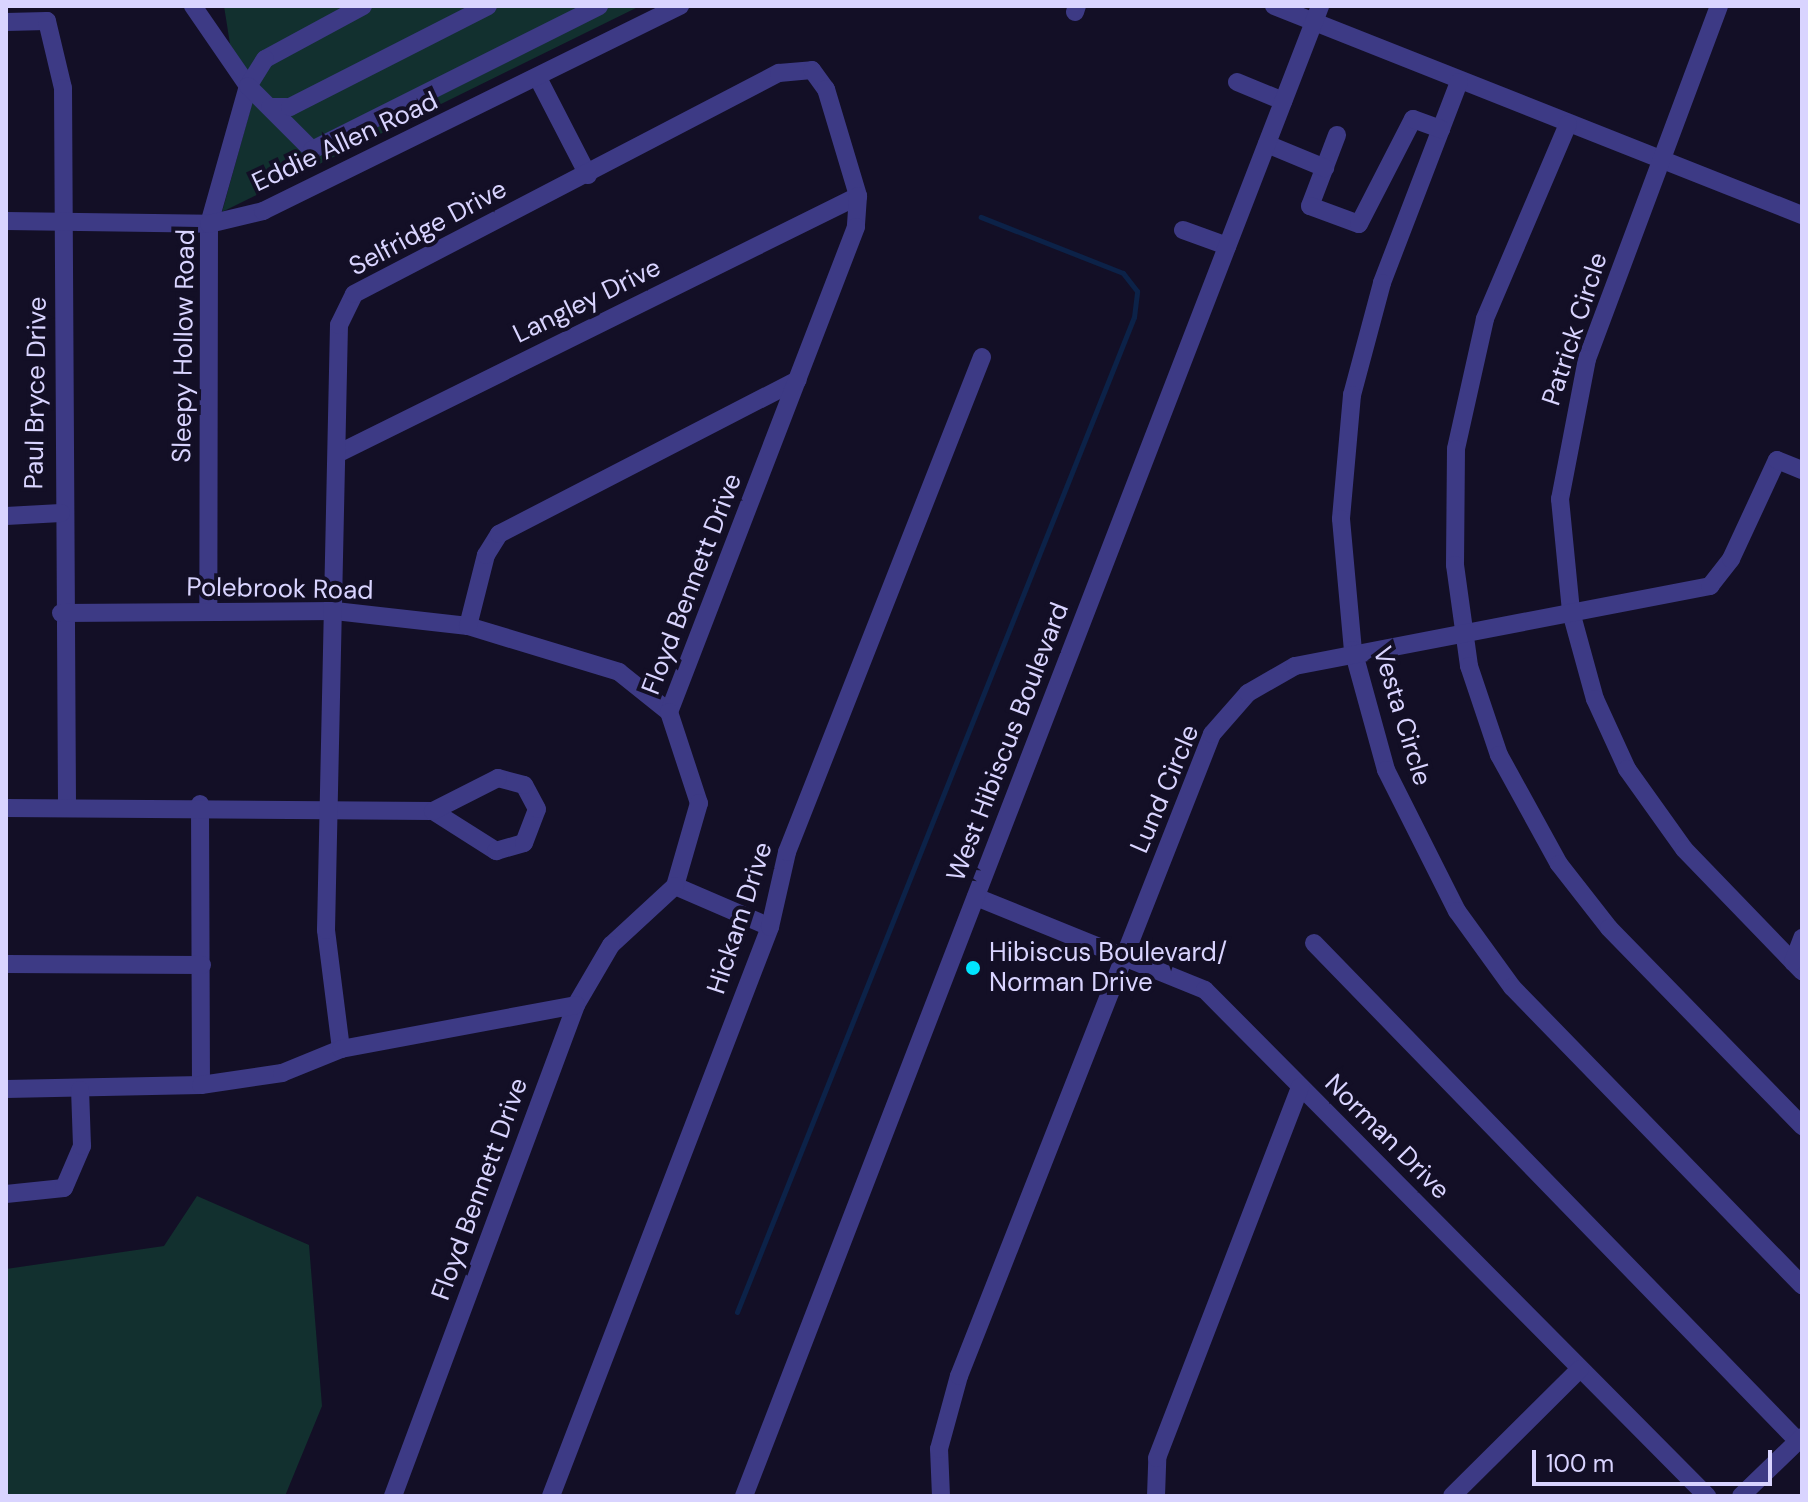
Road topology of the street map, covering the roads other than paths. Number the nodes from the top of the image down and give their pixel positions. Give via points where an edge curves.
1 (193, 6) edge
2 (363, 6) edge
3 (488, 6) edge
4 (599, 6) edge
5 (680, 6) edge
6 (1274, 6) edge
7 (1719, 6) edge
8 (338, 10) edge
9 (1317, 14) edge
10 (6, 22) edge
11 (812, 70) joint
12 (539, 80) junction
13 (1237, 82) dead end
14 (1459, 82) junction
15 (248, 86) junction
16 (1283, 101) junction
17 (270, 107) junction
18 (1568, 124) junction
19 (1441, 129) junction
20 (1337, 135) dead end
21 (1267, 144) junction
22 (1661, 160) junction
23 (1391, 163) junction
24 (1325, 168) junction
25 (588, 175) junction
26 (1423, 175) junction
27 (858, 196) junction
28 (1802, 215) edge
29 (65, 220) junction
30 (6, 221) edge
31 (209, 224) junction
32 (1183, 230) dead end
33 (1227, 246) junction
34 (982, 357) dead end
35 (798, 380) junction
36 (339, 453) junction
37 (1802, 470) edge
38 (61, 513) junction
39 (6, 516) edge
40 (335, 611) junction
41 (208, 612) junction
42 (1571, 612) junction
43 (61, 613) junction
44 (468, 626) junction
45 (1464, 630) junction
46 (1353, 650) junction
47 (669, 712) junction
48 (200, 804) junction
49 (67, 807) junction
50 (331, 807) junction
51 (6, 808) edge
52 (433, 811) junction
53 (675, 886) junction
54 (976, 897) junction
55 (770, 927) junction
56 (1314, 943) dead end
57 (1799, 954) edge
58 (1125, 955) junction
59 (6, 964) edge
60 (202, 965) junction
61 (576, 1005) junction
62 (341, 1049) junction
63 (201, 1085) junction
64 (1300, 1087) junction
65 (6, 1089) edge
66 (80, 1090) junction
67 (1802, 1126) edge
68 (6, 1194) edge
69 (1802, 1285) edge
70 (1580, 1369) junction
71 (1800, 1439) edge
72 (393, 1496) edge
73 (551, 1496) edge
74 (744, 1496) edge
75 (941, 1496) edge
76 (1156, 1496) edge
77 (1452, 1496) edge
78 (1707, 1496) edge
79 (1741, 1496) edge

1 - 15 street
2 - 8 street
3 - 17 street via 290,107
4 - 17 street via 320,148 298,139
5 - 12 street, Eddie Allen Road
6 - 9 street
7 - 22 street, Patrick Circle
8 - 15 street via 265,59
9 - 14 street
9 - 16 street, West Hibiscus Boulevard
10 - 29 street, Paul Bryce Drive via 47,21 63,88
11 - 25 street, Selfridge Drive via 779,73
11 - 27 street, Floyd Bennett Drive via 826,89
12 - 25 street
12 - 31 street, Eddie Allen Road via 263,211
13 - 16 street
14 - 18 street
14 - 19 street, Vesta Circle
15 - 17 street
15 - 31 street, Sleepy Hollow Road
16 - 21 street, West Hibiscus Boulevard
18 - 22 street
18 - 45 street via 1503,268 1463,411 1452,514
19 - 23 street via 1413,119
19 - 26 street, Vesta Circle
20 - 24 street
21 - 24 street
21 - 33 street, West Hibiscus Boulevard
22 - 28 street
22 - 42 street, Patrick Circle via 1587,359 1570,429 1560,499
23 - 24 street via 1359,224 1310,206
23 - 26 street
25 - 36 street, Selfridge Drive via 354,294 339,325
26 - 46 street, Vesta Circle via 1382,283 1352,395 1341,519
27 - 35 street, Floyd Bennett Drive via 856,227
27 - 36 street, Langley Drive
29 - 30 street, Eddie Allen Road
29 - 31 street, Eddie Allen Road
29 - 38 street, Paul Bryce Drive
31 - 41 street, Sleepy Hollow Road
32 - 33 street
33 - 54 street, West Hibiscus Boulevard
34 - 55 street, Hickam Drive via 787,852
35 - 44 street via 499,534 486,555
35 - 47 street, Floyd Bennett Drive
36 - 40 street, Selfridge Drive
37 - 42 street, Lund Circle via 1777,460 1731,559 1710,586
38 - 39 street
38 - 43 street, Paul Bryce Drive
40 - 41 street, Polebrook Road
40 - 44 street, Polebrook Road
40 - 50 street, Selfridge Drive
41 - 43 street, Polebrook Road
42 - 45 street, Lund Circle
42 - 57 street, Patrick Circle via 1595,699 1627,769 1684,849
43 - 49 street, Paul Bryce Drive
44 - 47 street, Polebrook Road via 619,672
45 - 46 street, Lund Circle
45 - 67 street via 1499,755 1559,864 1609,928
46 - 58 street, Lund Circle via 1295,666 1248,693 1212,734
46 - 69 street, Vesta Circle via 1386,770 1457,911 1512,987
47 - 53 street, Floyd Bennett Drive via 699,803
48 - 49 street
48 - 50 street
48 - 60 street
49 - 51 street
50 - 52 street
50 - 62 street, Selfridge Drive via 326,930
52 - 52 street via 496,851 524,843 537,809 524,785 498,778
53 - 55 street
53 - 61 street, Floyd Bennett Drive via 611,945
54 - 58 street, Norman Drive
54 - 74 street, West Hibiscus Boulevard
55 - 73 street, Hickam Drive
56 - 71 street
58 - 64 street, Norman Drive via 1205,990
58 - 75 street, Lund Circle via 959,1376 939,1449
59 - 60 street
60 - 63 street
61 - 62 street
61 - 72 street, Floyd Bennett Drive
62 - 63 street via 282,1073
63 - 66 street
64 - 70 street, Norman Drive
64 - 76 street via 1157,1458
65 - 66 street
66 - 68 street via 82,1146 64,1188
70 - 77 street
70 - 78 street, Norman Drive
71 - 79 street

